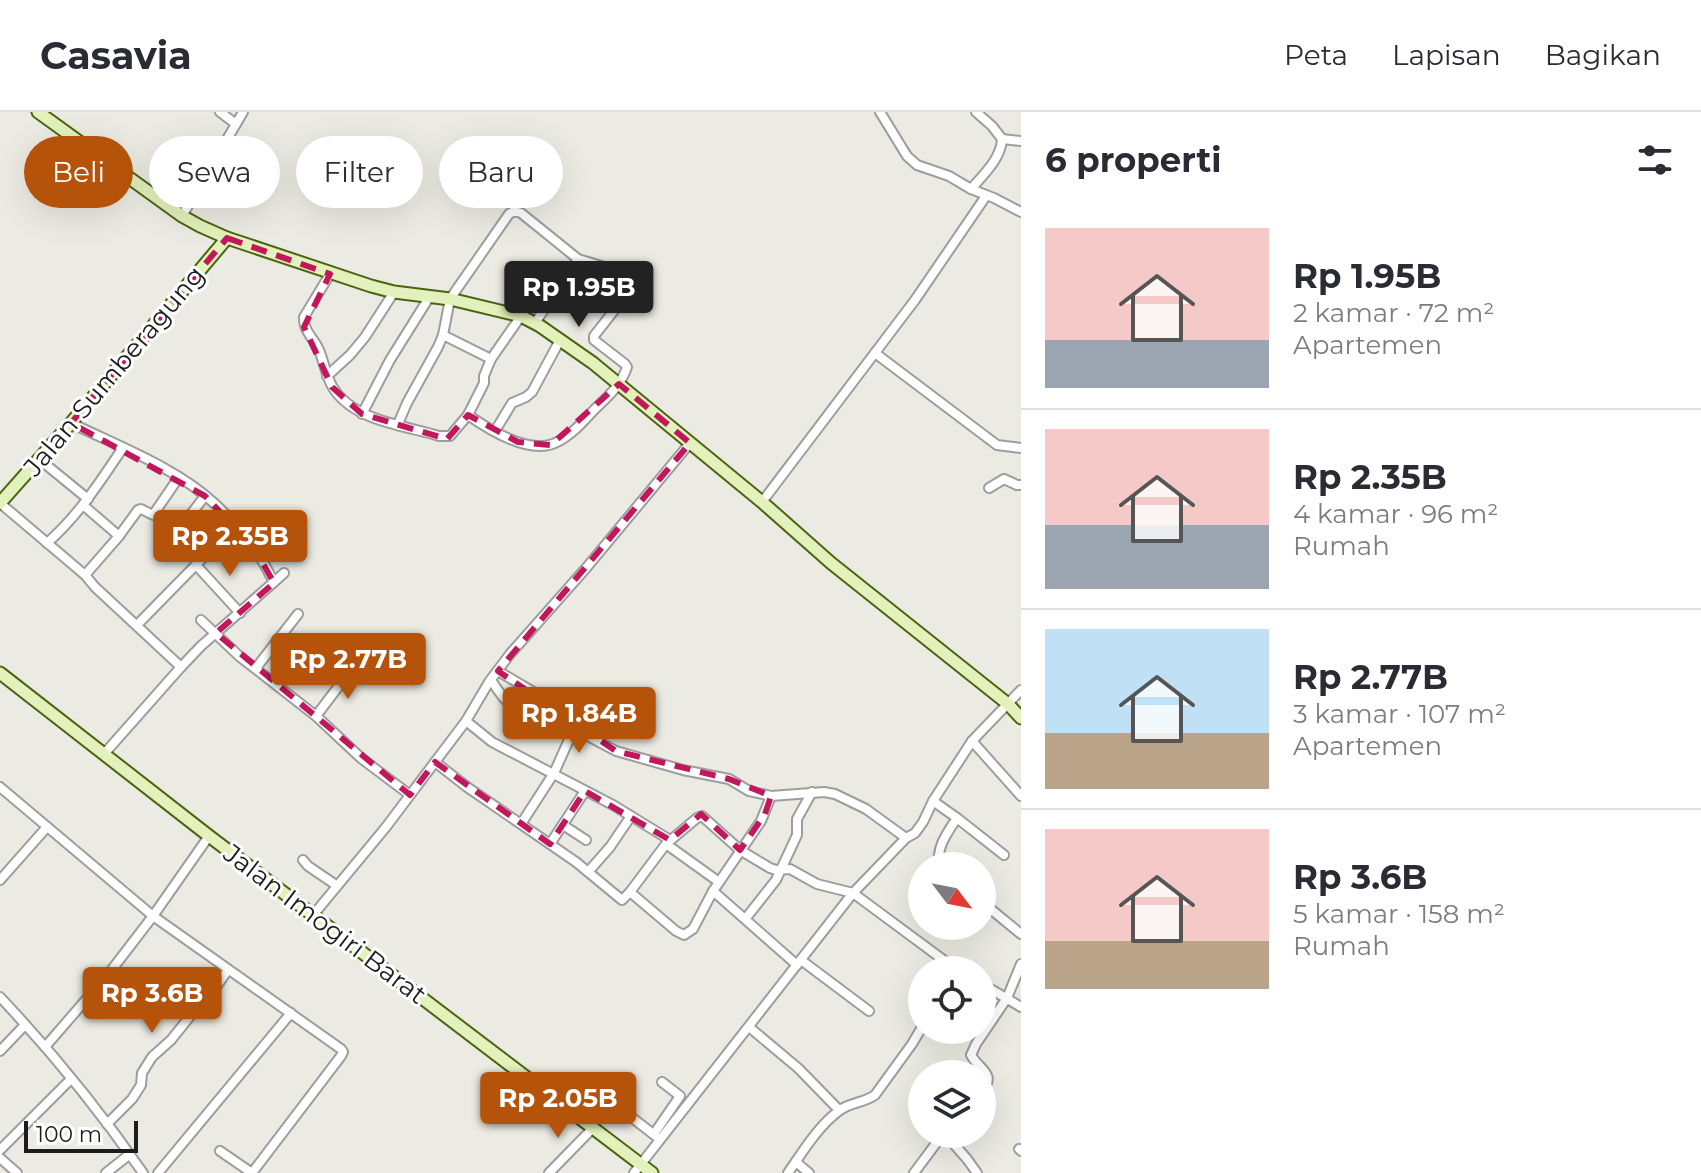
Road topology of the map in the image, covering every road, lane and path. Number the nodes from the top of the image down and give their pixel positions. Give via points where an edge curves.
1 (38, 112) edge
2 (220, 112) edge
3 (243, 112) edge
4 (891, 112) edge
5 (978, 113) edge
6 (882, 116) edge
7 (236, 124) junction
8 (1002, 139) junction
9 (1021, 141) edge
10 (971, 189) junction
11 (986, 196) junction
12 (1021, 212) edge
13 (182, 216) junction
14 (227, 238) junction
15 (578, 259) junction
16 (330, 274) junction
17 (394, 292) junction
18 (430, 296) junction
19 (450, 299) junction
20 (521, 316) junction
21 (535, 323) junction
22 (443, 335) junction
23 (560, 340) junction
24 (875, 353) junction
25 (491, 359) junction
26 (327, 376) junction
27 (619, 384) junction
28 (362, 414) junction
29 (468, 415) junction
30 (71, 423) junction
31 (398, 424) junction
32 (495, 431) junction
33 (690, 443) junction
34 (1021, 448) edge
35 (122, 449) junction
36 (39, 459) junction
37 (179, 477) junction
38 (1021, 485) edge
39 (989, 488) dead end
40 (205, 496) junction
41 (85, 502) junction
42 (762, 502) junction
43 (0, 503) edge
44 (235, 525) junction
45 (119, 536) junction
46 (47, 543) junction
47 (199, 562) junction
48 (284, 573) dead end
49 (85, 575) junction
50 (274, 582) junction
51 (240, 613) junction
52 (298, 614) dead end
53 (201, 620) dead end
54 (137, 625) junction
55 (216, 633) junction
56 (354, 666) dead end
57 (181, 667) junction
58 (256, 668) junction
59 (498, 671) junction
60 (0, 673) edge
61 (491, 680) junction
62 (1021, 690) edge
63 (1008, 704) junction
64 (530, 715) dead end
65 (316, 716) junction
66 (1021, 718) edge
67 (466, 721) junction
68 (576, 724) junction
69 (972, 741) junction
70 (104, 754) junction
71 (435, 762) junction
72 (554, 773) junction
73 (0, 787) edge
74 (585, 791) junction
75 (812, 792) junction
76 (410, 795) junction
77 (771, 796) junction
78 (1021, 796) edge
79 (933, 801) junction
80 (631, 816) junction
81 (957, 818) junction
82 (521, 824) junction
83 (563, 825) junction
84 (47, 827) junction
85 (209, 836) junction
86 (906, 838) junction
87 (586, 840) dead end
88 (668, 842) junction
89 (550, 844) junction
90 (740, 850) junction
91 (940, 852) edge
92 (1004, 855) dead end
93 (303, 860) dead end
94 (781, 870) junction
95 (588, 872) junction
96 (0, 880) edge
97 (719, 882) junction
98 (336, 885) junction
99 (713, 891) junction
100 (630, 892) junction
101 (853, 893) junction
102 (996, 913) edge
103 (314, 914) junction
104 (153, 916) junction
105 (746, 918) junction
106 (1021, 934) edge
107 (938, 956) edge
108 (799, 962) junction
109 (1021, 964) edge
110 (228, 970) junction
111 (996, 992) edge
112 (0, 997) edge
113 (1007, 998) junction
114 (1021, 1007) edge
115 (869, 1011) dead end
116 (291, 1013) junction
117 (25, 1025) junction
118 (749, 1027) junction
119 (912, 1044) edge
120 (45, 1047) junction
121 (0, 1051) edge
122 (974, 1060) edge
123 (71, 1079) junction
124 (662, 1082) dead end
125 (680, 1096) junction
126 (690, 1102) junction
127 (617, 1106) dead end
128 (839, 1110) junction
129 (107, 1124) junction
130 (593, 1128) junction
131 (657, 1137) junction
132 (933, 1148) edge
133 (957, 1148) edge
134 (0, 1150) edge
135 (220, 1151) dead end
136 (130, 1154) junction
137 (0, 1158) edge
138 (796, 1162) junction
139 (637, 1169) edge
140 (17, 1173) edge
141 (106, 1173) edge
142 (143, 1173) edge
143 (158, 1173) edge
144 (252, 1173) edge
145 (549, 1173) edge
146 (652, 1173) edge
147 (788, 1173) edge
148 (809, 1173) edge
149 (914, 1173) edge
150 (977, 1173) edge

1 - 13 street
2 - 7 street
3 - 7 street
4 - 6 street
5 - 8 street
6 - 10 street via 911,161
7 - 13 street
8 - 9 street
8 - 10 street via 991,166
10 - 11 street
11 - 12 street
11 - 24 street
13 - 14 street
14 - 16 street
14 - 30 street, Jalan Sumberagung
15 - 19 street via 514,211
15 - 21 street
15 - 27 street via 634,283 594,336 627,367
16 - 17 street
16 - 26 street via 304,317
17 - 18 street
17 - 26 street via 358,346
18 - 19 street
18 - 28 street
19 - 20 street
19 - 22 street
20 - 21 street
20 - 25 street
21 - 23 street
22 - 25 street
22 - 31 street
23 - 27 street
23 - 32 street via 532,392 512,403
24 - 34 street via 999,447
24 - 42 street
25 - 29 street
26 - 28 street via 340,398
27 - 32 street via 576,429 551,445 534,446
27 - 33 street
28 - 31 street
29 - 31 street via 445,437
29 - 32 street
30 - 35 street
30 - 36 street, Jalan Sumberagung
33 - 42 street
33 - 59 street
35 - 37 street
35 - 41 street
36 - 41 street
36 - 43 street, Jalan Sumberagung
37 - 40 street
37 - 45 street via 153,515 138,510
38 - 39 street via 1001,480
40 - 44 street
40 - 47 street via 174,536
41 - 45 street
41 - 46 street
42 - 63 street
43 - 46 street
44 - 47 street
44 - 50 street
45 - 49 street
46 - 49 street
47 - 51 street
47 - 54 street
48 - 50 street
49 - 54 street
50 - 51 street
51 - 55 street
52 - 58 street
53 - 55 street
54 - 57 street
55 - 57 street
55 - 58 street
56 - 65 street
57 - 70 street
58 - 65 street
59 - 61 street
59 - 68 street via 562,709
60 - 70 street, Jalan Imogiri Barat
61 - 64 street via 508,705
61 - 67 street
62 - 63 street
63 - 66 street
63 - 69 street
65 - 76 street
67 - 71 street
67 - 72 street via 492,742
68 - 72 street
68 - 77 street via 616,751 729,779
69 - 78 street
69 - 79 street
70 - 85 street, Jalan Imogiri Barat
71 - 76 street
71 - 82 street
72 - 74 street
72 - 82 street
73 - 84 street
74 - 80 street
74 - 83 street
75 - 77 street
75 - 86 street via 852,800
75 - 94 street
76 - 98 street
77 - 90 street
79 - 81 street
79 - 86 street via 915,833
80 - 88 street
80 - 95 street
81 - 91 street
81 - 92 street
82 - 89 street
83 - 87 street
83 - 89 street
84 - 96 street
84 - 104 street
85 - 103 street, Jalan Imogiri Barat
85 - 104 street
86 - 101 street
88 - 90 street via 702,816
88 - 97 street
88 - 100 street
89 - 95 street
90 - 94 street
90 - 97 street
93 - 98 street
94 - 101 street
94 - 105 street
95 - 100 street via 622,900
97 - 99 street
98 - 103 street
99 - 100 street via 693,929 684,935
99 - 105 street
101 - 107 street
101 - 108 street
102 - 106 street
103 - 130 street, Jalan Imogiri Barat
104 - 110 street
104 - 120 street
105 - 108 street
108 - 115 street
108 - 118 street
109 - 113 street
110 - 116 street
110 - 129 street via 204,1004 152,1057 132,1099
111 - 113 street
112 - 117 street
113 - 114 street
113 - 122 street via 976,1044
116 - 143 street
116 - 144 street via 343,1052
117 - 120 street
117 - 121 street
118 - 126 street
118 - 128 street
119 - 128 street via 875,1095
120 - 123 street
123 - 129 street
123 - 134 street
124 - 125 street
125 - 126 street
125 - 131 street
126 - 131 street
127 - 131 street
128 - 138 street
129 - 136 street
130 - 139 street, Jalan Imogiri Barat
130 - 145 street
131 - 139 street
132 - 149 street
133 - 150 street
135 - 144 street
136 - 141 street
136 - 142 street
137 - 140 street
138 - 147 street
138 - 148 street
139 - 146 street, Jalan Imogiri Barat

